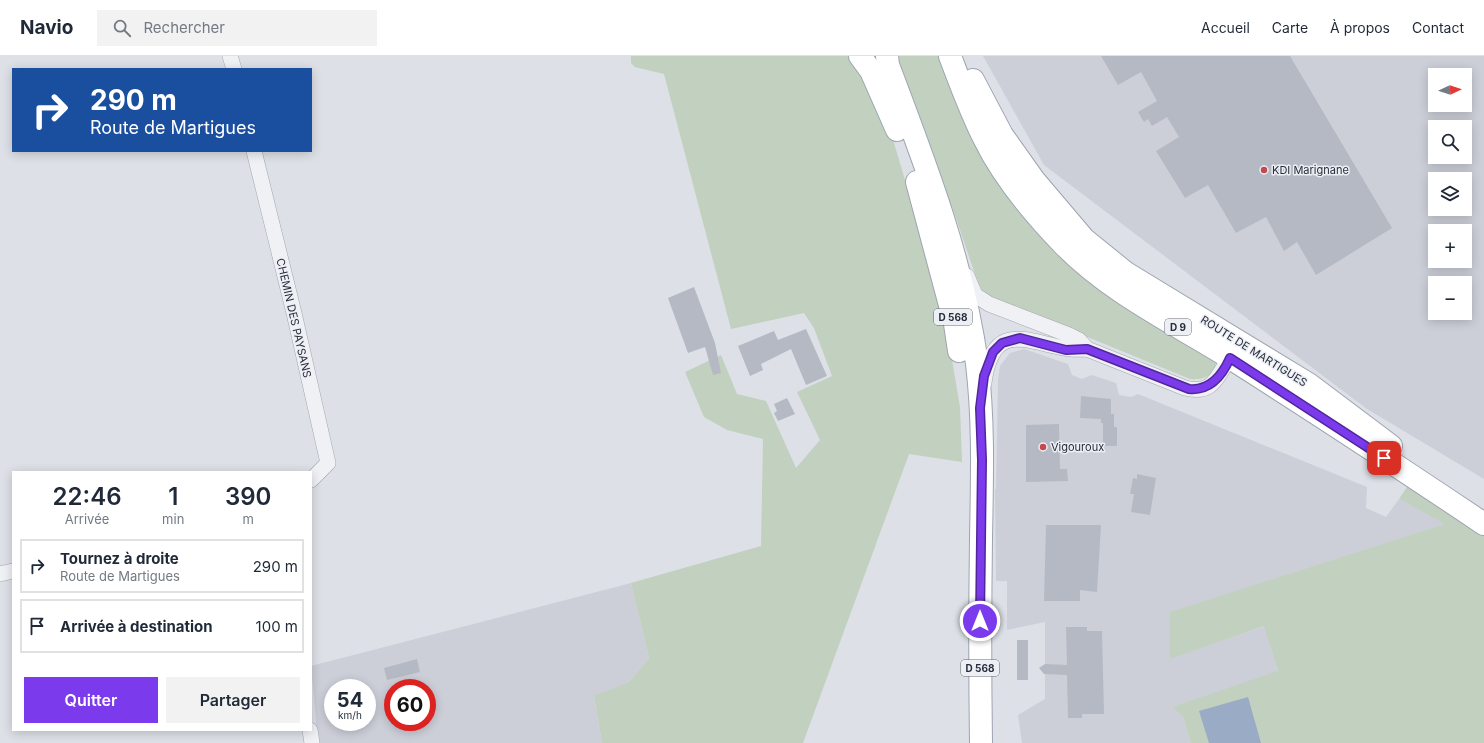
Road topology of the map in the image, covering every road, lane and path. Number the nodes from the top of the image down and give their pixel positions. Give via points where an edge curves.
1 (230, 56) edge
2 (860, 56) edge
3 (887, 56) edge
4 (950, 56) edge
5 (964, 56) edge
6 (234, 68) edge
7 (254, 152) edge
8 (948, 233) junction
9 (1087, 349) junction
10 (1262, 355) junction
11 (1230, 358) junction
12 (980, 408) junction
13 (312, 479) edge
14 (1484, 513) edge
15 (1484, 524) edge
16 (12, 571) edge
17 (0, 574) edge
18 (980, 593) junction
19 (310, 731) edge
20 (312, 743) edge
21 (981, 743) edge

1 - 6 street
2 - 18 main road, D 568 via 872,71 919,185 955,324 975,459
3 - 8 main road, D 568
4 - 11 main road, ROUTE DE MARTIGUES / D 9 via 967,102 989,148 1033,212 1065,246 1107,282
5 - 10 main road, ROUTE DE MARTIGUES / D 9 via 974,84 1002,135 1034,180 1084,239 1126,273
7 - 13 street, CHEMIN DES PAYSANS via 328,463
8 - 9 street via 975,295 981,300 1070,335
8 - 12 main road, D 568 via 970,324 977,365
9 - 11 street via 1185,388 1194,389 1205,388 1215,381
9 - 12 street via 1066,350 1020,338 1002,343 988,362
10 - 11 street via 1238,353
10 - 14 main road, ROUTE DE MARTIGUES / D 9 via 1310,385
11 - 15 main road, ROUTE DE MARTIGUES / D 9
12 - 18 main road, D 568
16 - 17 street
18 - 21 main road, D 568
19 - 20 street

